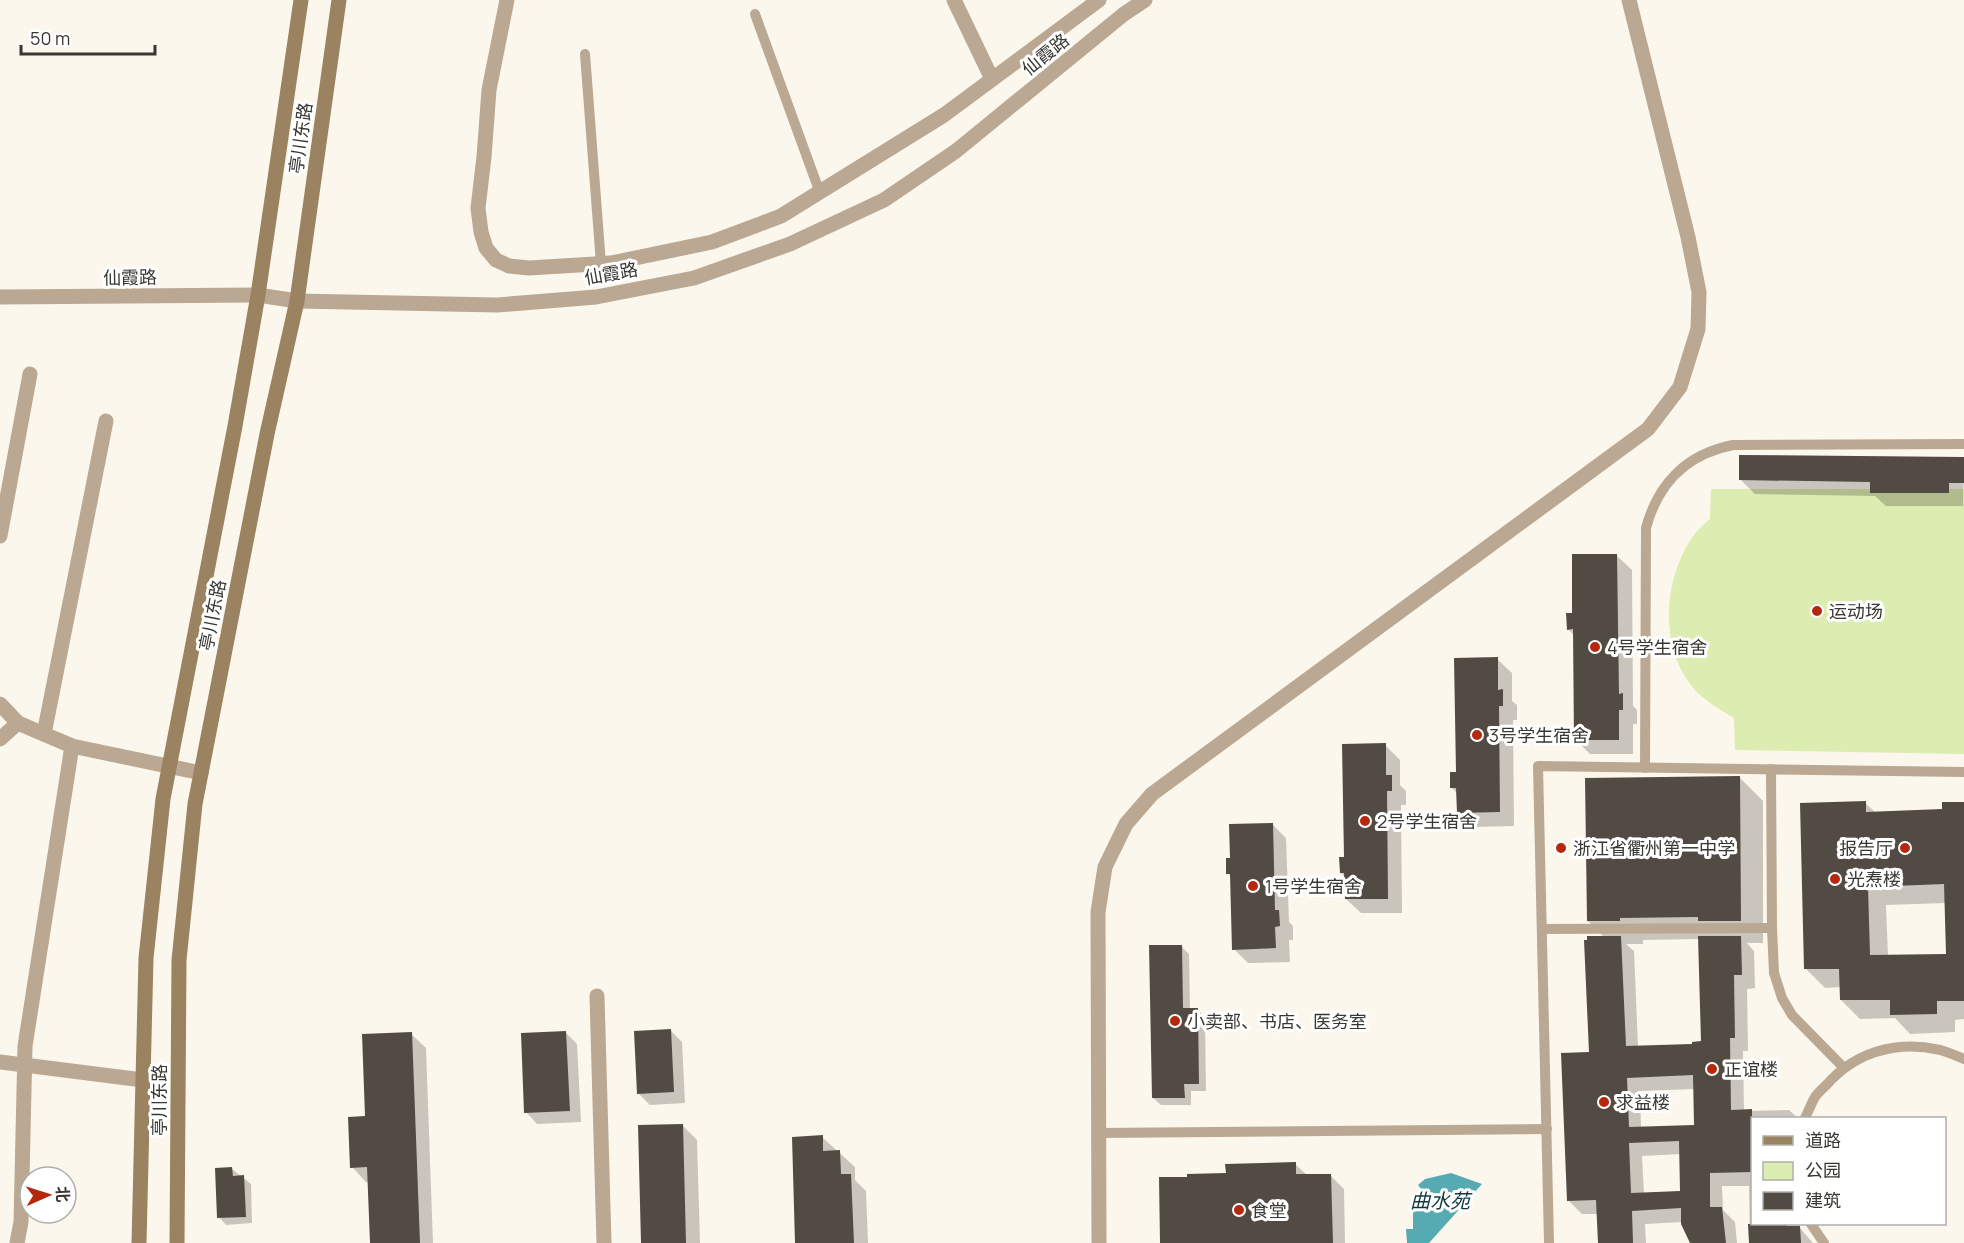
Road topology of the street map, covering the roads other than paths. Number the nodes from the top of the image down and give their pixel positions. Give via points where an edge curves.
1 (301, 0) edge
2 (339, 0) edge
3 (507, 0) edge
4 (954, 0) edge
5 (1099, 0) edge
6 (1145, 0) edge
7 (1629, 0) edge
8 (755, 14) dead end
9 (585, 54) dead end
10 (992, 79) junction
11 (820, 193) junction
12 (602, 264) junction
13 (258, 295) junction
14 (0, 297) edge
15 (297, 301) junction
16 (30, 374) dead end
17 (106, 421) dead end
18 (1964, 444) edge
19 (0, 537) edge
20 (0, 704) edge
21 (18, 723) junction
22 (44, 734) junction
23 (0, 739) edge
24 (72, 746) junction
25 (169, 766) junction
26 (1645, 768) junction
27 (1772, 769) junction
28 (1964, 772) edge
29 (201, 773) junction
30 (1772, 928) junction
31 (1542, 929) junction
32 (597, 996) dead end
33 (1964, 1059) edge
34 (0, 1062) edge
35 (24, 1066) junction
36 (1844, 1067) junction
37 (143, 1080) junction
38 (1806, 1117) edge
39 (1547, 1129) junction
40 (1099, 1133) junction
41 (1812, 1225) edge
42 (18, 1243) edge
43 (140, 1243) edge
44 (177, 1243) edge
45 (604, 1243) edge
46 (1099, 1243) edge
47 (1549, 1243) edge
48 (1824, 1243) edge

1 - 13 main road, 亭川东路
2 - 15 main road, 亭川东路
3 - 12 street via 489,90 478,208 486,248 496,260 509,266
4 - 10 street
5 - 10 street
6 - 15 street, 仙霞路 via 957,151 884,200 790,244 694,278 596,297 497,305
7 - 40 street via 1699,292 1698,329 1680,387 1648,429 1152,794 1126,824 1105,867 1098,912
8 - 11 lane
9 - 12 lane
10 - 11 street via 944,115
11 - 12 street via 781,216 712,242
13 - 14 street, 仙霞路
13 - 15 street, 仙霞路
13 - 25 main road, 亭川东路
15 - 29 main road, 亭川东路
16 - 19 street
17 - 22 street
18 - 26 lane via 1733,445 1713,449 1689,462 1666,484 1651,509 1646,528
20 - 21 street
21 - 22 street
21 - 23 street
22 - 24 street
24 - 25 street
24 - 35 street
25 - 29 street
25 - 37 main road, 亭川东路 via 146,958
26 - 27 lane
26 - 31 lane via 1538,766
27 - 28 lane
27 - 30 lane
29 - 44 main road, 亭川东路 via 179,960
30 - 31 lane
30 - 36 lane via 1774,973 1782,998 1792,1016
31 - 39 lane
32 - 45 street
33 - 36 lane via 1946,1050 1911,1045 1875,1051
34 - 35 street
35 - 37 street
35 - 42 street
36 - 38 lane via 1815,1096
37 - 43 main road, 亭川东路
39 - 40 lane
39 - 47 lane
40 - 46 street
41 - 48 lane

